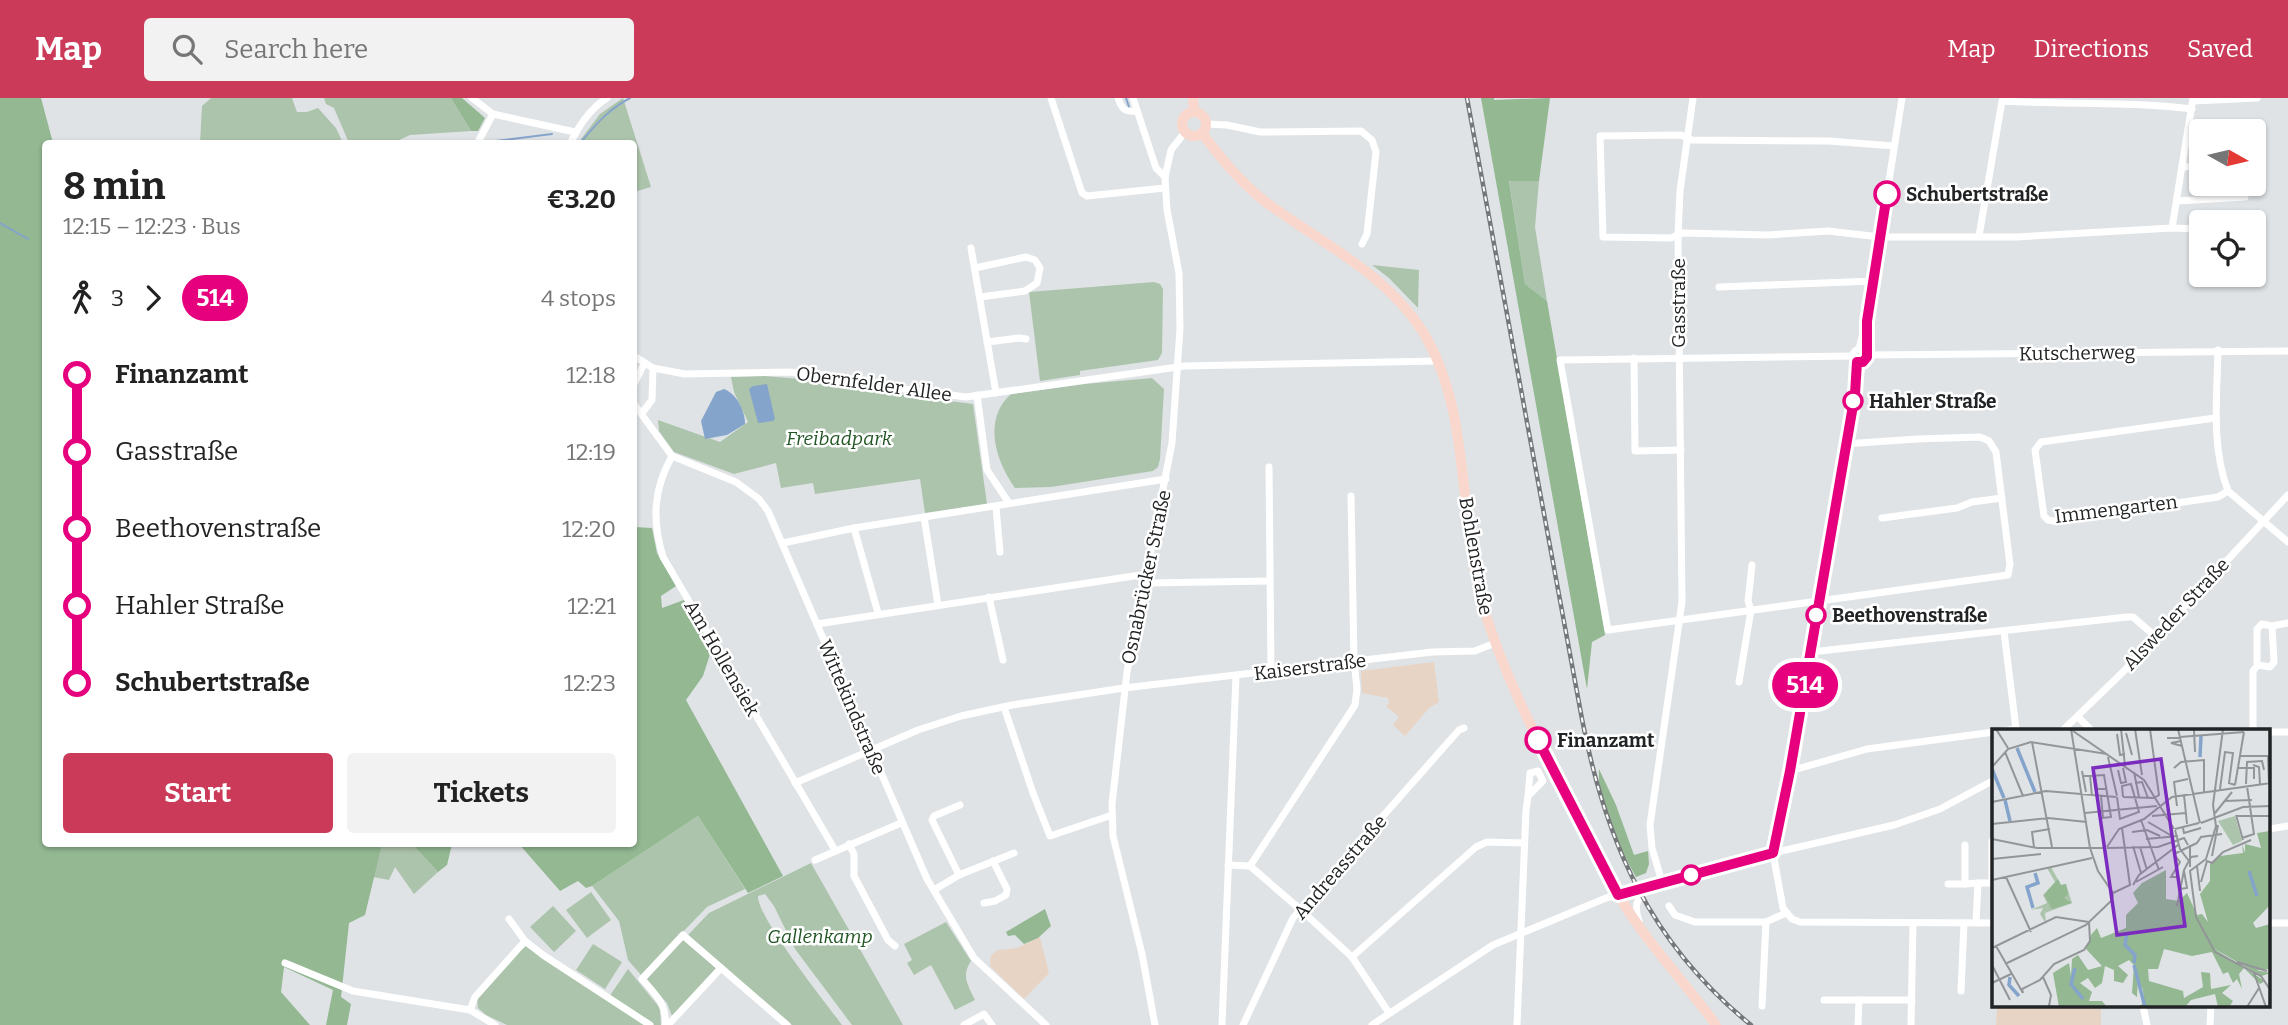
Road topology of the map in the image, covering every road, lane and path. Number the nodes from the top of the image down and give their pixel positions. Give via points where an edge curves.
1 (472, 98) edge
2 (607, 98) edge
3 (1051, 98) edge
4 (1118, 98) edge
5 (1133, 98) edge
6 (1193, 98) edge
7 (1693, 98) edge
8 (1902, 98) edge
9 (2257, 98) edge
10 (2193, 102) edge
11 (1137, 111) junction
12 (1194, 112) junction
13 (493, 114) junction
14 (1204, 129) junction
15 (2188, 130) joint
16 (575, 132) junction
17 (1185, 132) junction
18 (1687, 139) junction
19 (479, 140) edge
20 (572, 140) edge
21 (1894, 146) junction
22 (2182, 167) junction
23 (2189, 167) edge
24 (1165, 177) junction
25 (1165, 188) junction
26 (2245, 197) dead end
27 (2177, 201) junction
28 (2172, 228) junction
29 (2189, 229) edge
30 (1678, 235) junction
31 (1979, 236) junction
32 (1880, 237) junction
33 (1362, 244) dead end
34 (971, 248) dead end
35 (975, 268) junction
36 (1873, 281) junction
37 (1718, 287) dead end
38 (980, 297) junction
39 (1026, 339) dead end
40 (987, 342) junction
41 (2218, 350) junction
42 (2288, 351) edge
43 (1861, 356) junction
44 (637, 358) edge
45 (1634, 358) junction
46 (1679, 358) junction
47 (1438, 361) junction
48 (644, 364) junction
49 (1178, 367) junction
50 (653, 368) junction
51 (637, 378) edge
52 (996, 393) junction
53 (977, 395) junction
54 (637, 407) edge
55 (642, 413) junction
56 (2215, 418) junction
57 (1845, 444) junction
58 (1681, 450) junction
59 (673, 456) junction
60 (1269, 467) dead end
61 (1166, 479) junction
62 (2228, 491) junction
63 (2288, 495) edge
64 (1351, 496) dead end
65 (2002, 498) junction
66 (1009, 503) junction
67 (996, 507) junction
68 (924, 517) junction
69 (1882, 518) dead end
70 (2263, 522) junction
71 (854, 528) junction
72 (2288, 542) edge
73 (783, 543) junction
74 (1000, 552) dead end
75 (1752, 565) dead end
76 (1147, 574) junction
77 (1270, 581) junction
78 (1145, 583) junction
79 (989, 597) junction
80 (1819, 601) junction
81 (938, 605) junction
82 (1751, 610) junction
83 (878, 613) junction
84 (1681, 620) junction
85 (2288, 623) edge
86 (817, 624) junction
87 (2272, 626) junction
88 (2004, 632) junction
89 (2156, 637) junction
90 (1495, 643) junction
91 (1811, 652) junction
92 (1003, 660) dead end
93 (1354, 661) junction
94 (2258, 665) junction
95 (1271, 671) junction
96 (1236, 677) junction
97 (1739, 682) dead end
98 (1124, 688) junction
99 (1004, 707) junction
100 (2078, 717) junction
101 (1464, 728) dead end
102 (2016, 729) edge
103 (2064, 729) edge
104 (2090, 729) edge
105 (2253, 729) edge
106 (1992, 732) edge
107 (2270, 732) edge
108 (2288, 732) edge
109 (869, 749) junction
110 (1790, 771) junction
111 (1992, 781) edge
112 (795, 783) junction
113 (1528, 796) dead end
114 (960, 805) dead end
115 (1112, 815) junction
116 (901, 822) junction
117 (2288, 826) edge
118 (2270, 829) edge
119 (1524, 843) junction
120 (849, 844) junction
121 (1965, 845) dead end
122 (835, 850) junction
123 (1014, 853) dead end
124 (1773, 853) junction
125 (815, 860) dead end
126 (993, 861) junction
127 (1228, 865) junction
128 (1251, 866) junction
129 (958, 876) junction
130 (1658, 883) junction
131 (1978, 883) junction
132 (1992, 883) edge
133 (1948, 884) dead end
134 (1965, 884) junction
135 (934, 890) junction
136 (1618, 895) junction
137 (984, 903) dead end
138 (1669, 906) dead end
139 (1301, 910) junction
140 (1786, 913) junction
141 (509, 919) dead end
142 (1766, 922) junction
143 (1913, 923) junction
144 (1964, 923) junction
145 (1976, 923) junction
146 (1992, 923) edge
147 (2270, 923) edge
148 (2288, 923) edge
149 (1641, 929) junction
150 (1521, 932) junction
151 (525, 941) junction
152 (894, 946) dead end
153 (1352, 957) junction
154 (285, 963) dead end
155 (721, 968) junction
156 (1961, 991) dead end
157 (1824, 1000) dead end
158 (1859, 1000) junction
159 (1912, 1000) junction
160 (1762, 1006) dead end
161 (2143, 1007) edge
162 (2211, 1007) edge
163 (470, 1010) junction
164 (1389, 1013) junction
165 (495, 1025) edge
166 (650, 1025) edge
167 (667, 1025) edge
168 (787, 1025) edge
169 (964, 1025) edge
170 (992, 1025) edge
171 (1046, 1025) edge
172 (1155, 1025) edge
173 (1222, 1025) edge
174 (1243, 1025) edge
175 (1371, 1025) edge
176 (1517, 1025) edge
177 (1716, 1025) edge
178 (1858, 1025) edge
179 (1911, 1025) edge
180 (2147, 1025) edge
181 (2210, 1025) edge

1 - 13 street
2 - 16 street
3 - 25 street via 1082,193
4 - 11 street via 1121,108
5 - 11 street
6 - 12 main road
7 - 18 street, Gasstraße
8 - 21 street
9 - 10 street
10 - 15 street
10 - 31 street via 2075,105 2002,101
11 - 24 street via 1156,168
12 - 14 main road via 1202,116
12 - 17 main road via 1184,118
13 - 16 street
13 - 19 street
14 - 17 main road via 1195,136
14 - 33 street via 1227,125 1259,132 1361,131 1373,140 1376,152
14 - 47 main road, Bohlenstraße via 1225,163 1251,189 1366,269 1391,293 1422,330
15 - 22 street
16 - 20 street
17 - 24 street, Osnabrücker Straße via 1171,150
18 - 21 street
18 - 30 street, Gasstraße
18 - 30 street via 1681,135 1600,136 1603,237
21 - 32 street
22 - 23 street
22 - 27 street
24 - 25 street, Osnabrücker Straße
25 - 49 street, Osnabrücker Straße via 1179,273
26 - 27 street
27 - 28 street
28 - 29 street
28 - 31 street
30 - 32 street via 1828,231
30 - 46 street, Gasstraße
31 - 32 street
32 - 36 street
34 - 35 street
35 - 38 street
35 - 38 street via 1026,257 1040,268 1037,283 1025,291
36 - 37 street
36 - 43 street
38 - 40 street
39 - 40 street
40 - 52 street
41 - 42 street, Kutscherweg
41 - 43 street, Kutscherweg
41 - 56 street
43 - 46 street, Kutscherweg
43 - 57 street
44 - 48 street, Obernfelder Allee
45 - 46 street, Kutscherweg
45 - 58 street via 1635,451
45 - 84 street, Kutscherweg via 1560,360 1608,630
46 - 58 street, Gasstraße
47 - 49 street, Obernfelder Allee
47 - 90 main road, Bohlenstraße via 1452,409 1474,567
48 - 50 street, Obernfelder Allee
48 - 51 street
49 - 52 street, Obernfelder Allee
49 - 61 street, Osnabrücker Straße
50 - 53 street, Obernfelder Allee via 685,374 826,375 951,396
50 - 55 street via 652,400
52 - 53 street, Obernfelder Allee
53 - 66 street via 987,470
54 - 55 street
55 - 59 street
56 - 62 street
56 - 62 street, Immengarten via 2041,442 2035,450 2044,516 2053,520 2218,497
57 - 65 street via 1985,439 1996,452
57 - 80 street
58 - 84 street, Gasstraße
59 - 73 street, Wittekindstraße via 748,489 768,511
59 - 112 street, Am Hollensiek via 655,509 663,557
60 - 77 street
61 - 66 street
61 - 76 street, Osnabrücker Straße
62 - 70 street
63 - 70 street, Alsweder Straße
64 - 93 street
65 - 69 street
65 - 80 street via 2008,575
66 - 67 street
67 - 68 street
67 - 74 street
68 - 71 street
68 - 81 street
70 - 72 street
70 - 89 street, Alsweder Straße
71 - 73 street
71 - 83 street
73 - 86 street, Wittekindstraße
75 - 82 street
76 - 78 street, Osnabrücker Straße
76 - 79 street
77 - 78 street
77 - 95 street
78 - 98 street, Osnabrücker Straße
79 - 81 street
79 - 92 street
80 - 82 street
80 - 91 street
81 - 83 street
82 - 84 street
82 - 97 street
83 - 86 street
84 - 130 street, Gasstraße via 1650,825
85 - 87 street
86 - 109 street, Wittekindstraße
87 - 94 street via 2262,624 2257,629
87 - 94 street via 2274,662 2270,667
88 - 89 street via 2133,617
88 - 91 street
88 - 102 street
89 - 100 street, Alsweder Straße
90 - 93 street, Kaiserstraße via 1475,651
90 - 136 main road, Bohlenstraße via 1538,740
91 - 110 street
93 - 95 street, Kaiserstraße
93 - 128 street via 1354,705
94 - 105 street via 2253,671
95 - 96 street, Kaiserstraße
96 - 98 street, Kaiserstraße
96 - 127 street
98 - 99 street, Kaiserstraße
98 - 115 street, Osnabrücker Straße
99 - 109 street, Kaiserstraße via 950,720
99 - 115 street via 1050,836
100 - 103 street, Alsweder Straße
100 - 104 street
101 - 139 street, Andreasstraße
106 - 110 street via 1867,749
107 - 108 street
109 - 112 street, Kaiserstraße
109 - 116 street, Wittekindstraße
110 - 124 street
111 - 124 street via 1909,820
112 - 122 street, Am Hollensiek
113 - 119 street
114 - 129 street via 932,820
115 - 172 street, Osnabrücker Straße
116 - 120 street
116 - 135 street, Wittekindstraße
117 - 118 street
119 - 150 street
119 - 153 street via 1476,846
120 - 122 street
120 - 152 street via 854,876
121 - 134 street
122 - 125 street
123 - 126 street
124 - 130 street
124 - 140 street
126 - 129 street
126 - 137 street via 1006,895
127 - 128 street
127 - 173 street
128 - 139 street
129 - 135 street
130 - 136 street
130 - 149 street via 1637,900
131 - 132 street
131 - 134 street
131 - 145 street
133 - 134 street
135 - 171 street, Wittekindstraße via 974,958
136 - 149 main road, Bohlenstraße
136 - 150 street
138 - 142 street via 1675,915 1695,922
139 - 153 street
139 - 174 street, Andreasstraße via 1293,918
140 - 142 street
140 - 143 street via 1800,922
141 - 151 street
142 - 160 street
143 - 144 street
143 - 159 street
144 - 145 street
144 - 156 street
145 - 146 street
147 - 148 street
149 - 177 main road, Bohlenstraße
150 - 164 street via 1493,945
150 - 176 street
151 - 163 street via 475,997
151 - 166 street
153 - 164 street
154 - 163 street via 353,991
155 - 167 street
155 - 167 street via 683,935 642,979 662,1003
155 - 168 street
157 - 158 street
158 - 159 street
158 - 178 street
159 - 179 street
161 - 180 street
162 - 181 street
163 - 165 street
164 - 175 street
169 - 170 street via 984,1014

